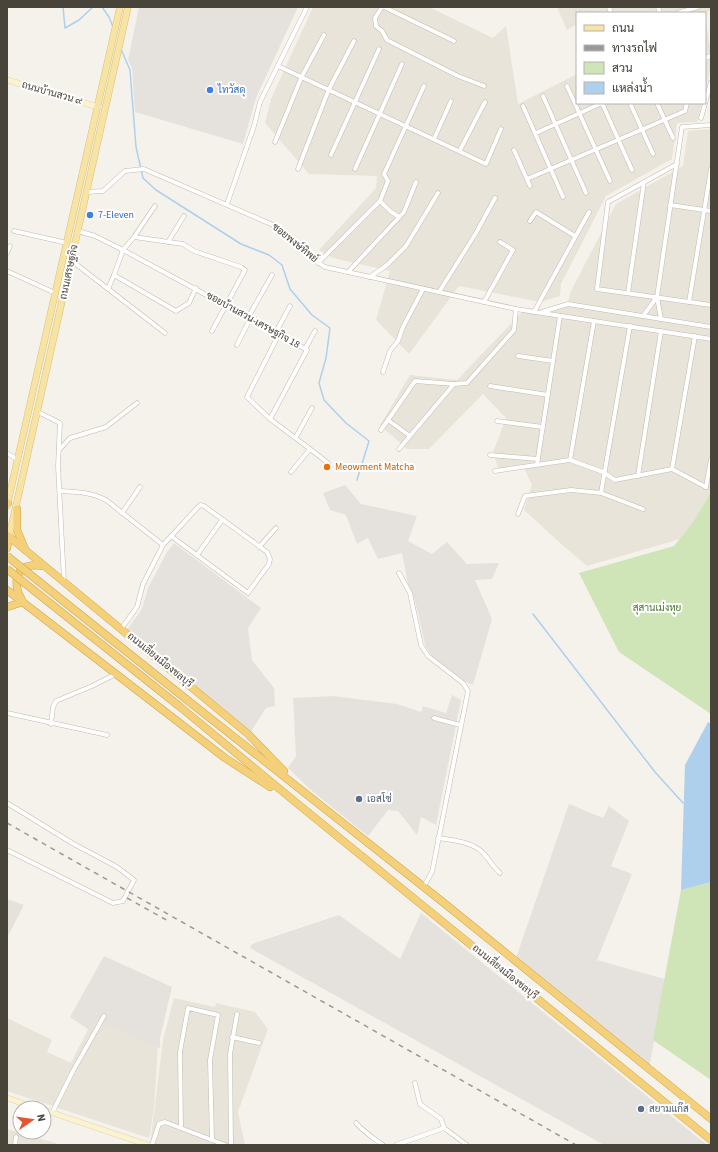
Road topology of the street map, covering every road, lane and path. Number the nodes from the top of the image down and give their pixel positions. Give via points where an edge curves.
1 (120, 7) edge
2 (128, 7) edge
3 (307, 7) edge
4 (383, 7) edge
5 (698, 7) edge
6 (681, 12) edge
7 (324, 35) dead end
8 (354, 40) dead end
9 (454, 41) dead end
10 (379, 49) dead end
11 (402, 64) dead end
12 (278, 66) junction
13 (302, 76) junction
14 (7, 80) edge
15 (711, 82) edge
16 (424, 86) dead end
17 (484, 86) dead end
18 (568, 86) dead end
19 (329, 89) junction
20 (543, 96) dead end
21 (706, 100) edge
22 (451, 101) dead end
23 (355, 102) junction
24 (485, 102) dead end
25 (600, 104) edge
26 (602, 104) edge
27 (630, 104) edge
28 (657, 104) edge
29 (687, 104) edge
30 (705, 104) edge
31 (523, 106) dead end
32 (98, 107) junction
33 (105, 108) junction
34 (380, 113) junction
35 (580, 114) junction
36 (701, 118) dead end
37 (664, 120) junction
38 (556, 124) junction
39 (406, 125) junction
40 (711, 125) edge
41 (501, 129) dead end
42 (642, 130) junction
43 (536, 133) junction
44 (673, 138) dead end
45 (434, 139) junction
46 (618, 141) junction
47 (274, 142) dead end
48 (460, 150) junction
49 (514, 150) dead end
50 (596, 150) junction
51 (652, 154) dead end
52 (331, 155) dead end
53 (572, 160) junction
54 (677, 164) junction
55 (298, 169) dead end
56 (355, 169) dead end
57 (551, 169) junction
58 (711, 169) edge
59 (632, 170) dead end
60 (527, 179) junction
61 (610, 181) dead end
62 (416, 182) dead end
63 (644, 182) junction
64 (530, 186) dead end
65 (87, 192) junction
66 (438, 193) dead end
67 (586, 193) dead end
68 (563, 197) dead end
69 (495, 198) dead end
70 (380, 201) junction
71 (227, 204) junction
72 (670, 205) junction
73 (155, 206) dead end
74 (705, 210) junction
75 (711, 211) edge
76 (589, 212) dead end
77 (184, 216) dead end
78 (399, 217) junction
79 (530, 221) dead end
80 (14, 231) dead end
81 (78, 231) junction
82 (575, 236) junction
83 (134, 237) junction
84 (168, 242) junction
85 (500, 242) dead end
86 (67, 243) junction
87 (10, 246) dead end
88 (123, 250) junction
89 (7, 253) edge
90 (72, 261) junction
91 (318, 263) junction
92 (7, 271) edge
93 (348, 272) junction
94 (114, 275) junction
95 (272, 275) dead end
96 (370, 277) junction
97 (196, 288) junction
98 (108, 289) junction
99 (423, 289) junction
100 (439, 292) junction
101 (55, 293) junction
102 (628, 293) junction
103 (657, 297) junction
104 (484, 302) junction
105 (689, 302) junction
106 (225, 305) junction
107 (711, 305) edge
108 (290, 306) dead end
109 (516, 309) junction
110 (534, 312) junction
111 (540, 313) junction
112 (560, 316) junction
113 (643, 316) junction
114 (250, 317) junction
115 (661, 319) junction
116 (594, 321) junction
117 (630, 326) junction
118 (711, 327) edge
119 (212, 331) dead end
120 (315, 331) dead end
121 (661, 331) junction
122 (166, 333) dead end
123 (278, 333) junction
124 (695, 336) junction
125 (711, 339) edge
126 (238, 345) dead end
127 (305, 349) junction
128 (42, 353) junction
129 (51, 355) junction
130 (518, 356) dead end
131 (553, 361) junction
132 (383, 372) dead end
133 (454, 384) junction
134 (490, 386) dead end
135 (548, 394) junction
136 (137, 403) dead end
137 (312, 408) dead end
138 (38, 412) junction
139 (270, 419) junction
140 (388, 420) junction
141 (497, 421) dead end
142 (543, 427) junction
143 (382, 430) dead end
144 (410, 436) junction
145 (296, 437) junction
146 (310, 449) junction
147 (399, 449) dead end
148 (59, 450) junction
149 (7, 453) edge
150 (490, 455) dead end
151 (711, 459) edge
152 (18, 460) junction
153 (570, 460) junction
154 (537, 462) junction
155 (328, 464) dead end
156 (672, 469) junction
157 (495, 471) dead end
158 (291, 472) dead end
159 (603, 472) junction
160 (638, 476) junction
161 (711, 484) edge
162 (140, 487) dead end
163 (706, 488) junction
164 (60, 492) junction
165 (600, 493) junction
166 (7, 505) edge
167 (17, 509) junction
168 (643, 509) dead end
169 (122, 512) junction
170 (518, 514) dead end
171 (222, 520) junction
172 (276, 528) dead end
173 (8, 536) edge
174 (172, 536) junction
175 (164, 545) junction
176 (259, 547) junction
177 (7, 548) edge
178 (30, 555) junction
179 (197, 555) junction
180 (7, 556) edge
181 (43, 567) junction
182 (7, 569) edge
183 (399, 573) dead end
184 (64, 584) junction
185 (7, 590) edge
186 (23, 602) junction
187 (7, 607) edge
188 (121, 629) junction
189 (116, 674) junction
190 (7, 713) edge
191 (434, 718) dead end
192 (51, 724) junction
193 (460, 726) junction
194 (107, 735) dead end
195 (306, 793) junction
196 (7, 803) edge
197 (298, 805) junction
198 (438, 838) junction
199 (7, 850) edge
200 (500, 873) dead end
201 (423, 888) junction
202 (237, 1014) dead end
203 (104, 1016) dead end
204 (232, 1037) junction
205 (259, 1043) dead end
206 (414, 1083) dead end
207 (52, 1113) joint
208 (711, 1119) edge
209 (356, 1123) dead end
210 (181, 1128) junction
211 (444, 1128) junction
212 (212, 1140) junction
213 (711, 1140) edge
214 (148, 1145) edge
215 (152, 1145) edge
216 (225, 1145) edge
217 (231, 1145) edge
218 (383, 1145) edge
219 (396, 1145) edge
220 (467, 1145) edge

1 - 32 main road, ถนนเศรษฐกิจ
2 - 33 main road, ถนนเศรษฐกิจ
3 - 12 street
4 - 9 street
4 - 17 street via 375,18 376,26 387,40 458,76
5 - 6 street
7 - 13 street
8 - 19 street
10 - 23 street
11 - 34 street
12 - 13 street
12 - 71 street via 260,102
13 - 19 street
13 - 47 street
14 - 32 street, ถนนบ้านสวน ๙
15 - 21 street
16 - 39 street
18 - 35 street
19 - 23 street
19 - 55 street
20 - 38 street
22 - 45 street
23 - 34 street
23 - 52 street
24 - 48 street
25 - 35 street
26 - 46 street
27 - 42 street
28 - 37 street
29 - 37 street via 685,111
30 - 36 street
31 - 43 street
32 - 33 main road
32 - 86 main road, ถนนเศรษฐกิจ
33 - 65 main road, ถนนเศรษฐกิจ
34 - 39 street
34 - 56 street
35 - 38 street
35 - 50 street
37 - 42 street
37 - 44 street
38 - 43 street
38 - 53 street
39 - 45 street
39 - 70 street via 384,174 388,180
40 - 54 street via 682,127
41 - 48 street via 486,164
42 - 46 street
42 - 51 street
43 - 57 street
45 - 48 street
46 - 50 street
46 - 59 street
49 - 60 street
50 - 53 street
50 - 61 street
53 - 57 street
53 - 67 street
54 - 63 street
54 - 72 street
57 - 60 street
57 - 68 street
58 - 74 street
60 - 64 street
62 - 78 street via 404,212
63 - 102 street
63 - 102 street via 608,202 597,289
65 - 71 street, ซอยพงษ์ทิพย์ via 103,191 125,171 135,168 144,169
65 - 81 main road, ถนนเศรษฐกิจ
66 - 96 street via 406,246
69 - 100 street
70 - 78 street
70 - 91 street
71 - 91 street, ซอยพงษ์ทิพย์ via 273,225
72 - 74 street
72 - 103 street
73 - 83 street
74 - 75 street
74 - 105 street
76 - 82 street
77 - 84 street
78 - 93 street
79 - 82 street via 536,212
80 - 86 street
81 - 88 street, ซอยบ้านสวน-เศรษฐกิจ 18 via 95,236
81 - 90 main road, ถนนเศรษฐกิจ
82 - 110 street
83 - 84 street
83 - 88 street
84 - 106 street via 183,244 194,251 245,270
85 - 104 street via 513,250
86 - 101 main road, ถนนเศรษฐกิจ
87 - 89 street
88 - 94 street
88 - 97 street, ซอยบ้านสวน-เศรษฐกิจ 18
90 - 98 street
90 - 129 main road, ถนนเศรษฐกิจ
91 - 93 street, ซอยพงษ์ทิพย์
92 - 101 street
93 - 96 street, ซอยพงษ์ทิพย์
94 - 97 street via 176,311 189,304
94 - 98 street
95 - 114 street
96 - 99 street, ซอยพงษ์ทิพย์
97 - 106 street, ซอยบ้านสวน-เศรษฐกิจ 18
98 - 122 street
99 - 100 street, ซอยพงษ์ทิพย์
99 - 132 street via 398,341 390,351
100 - 104 street, ซอยพงษ์ทิพย์
101 - 128 main road, ถนนเศรษฐกิจ
102 - 103 street
103 - 105 street
103 - 113 street
103 - 115 street
104 - 109 street, ซอยพงษ์ทิพย์
105 - 107 street
106 - 114 street, ซอยบ้านสวน-เศรษฐกิจ 18
106 - 119 street
108 - 123 street
109 - 110 street, ซอยพงษ์ทิพย์
109 - 133 street via 514,330 467,383
110 - 111 street, ซอยพงษ์ทิพย์
111 - 112 street, ซอยพงษ์ทิพย์
111 - 113 street via 568,304
112 - 116 street, ซอยพงษ์ทิพย์
112 - 131 street
113 - 115 street
114 - 123 street, ซอยบ้านสวน-เศรษฐกิจ 18
114 - 126 street
115 - 118 street
116 - 117 street, ซอยพงษ์ทิพย์
116 - 153 street
117 - 121 street, ซอยพงษ์ทิพย์
117 - 159 street
120 - 127 street
121 - 124 street, ซอยพงษ์ทิพย์
121 - 160 street
123 - 127 street, ซอยบ้านสวน-เศรษฐกิจ 18
123 - 139 street via 247,398
124 - 125 street, ซอยพงษ์ทิพย์
124 - 156 street
127 - 139 street, ซอยบ้านสวน-เศรษฐกิจ 18 via 307,350
128 - 129 main road
128 - 152 main road, ถนนเศรษฐกิจ
129 - 138 main road, ถนนเศรษฐกิจ
130 - 131 street
131 - 135 street
133 - 140 street via 415,381
133 - 144 street
134 - 135 street
135 - 142 street
136 - 148 street via 106,426 70,438
137 - 145 street
138 - 148 street via 60,423
138 - 167 main road, ถนนเศรษฐกิจ
139 - 145 street
140 - 143 street
140 - 144 street
141 - 142 street
142 - 154 street
144 - 147 street
145 - 146 street
146 - 155 street
146 - 158 street
148 - 164 street
149 - 152 street
150 - 154 street
151 - 163 street
152 - 166 main road, ถนนเศรษฐกิจ
153 - 154 street
153 - 159 street
154 - 157 street
156 - 160 street
156 - 163 street
159 - 160 street via 615,480
159 - 165 street
161 - 163 street
162 - 169 street
164 - 169 street via 96,494
164 - 184 street
165 - 168 street
165 - 170 street via 572,490 525,496
167 - 173 main road, ถนนเศรษฐกิจ
167 - 178 highway via 19,537
169 - 175 street
171 - 174 street via 200,505
171 - 176 street
171 - 179 street
172 - 176 street
173 - 177 highway
173 - 178 highway, ถนนเลี่ยงเมืองชลบุรี
174 - 175 street
174 - 179 street
175 - 188 street via 143,584 137,607
176 - 179 street via 269,556 269,564 248,593
178 - 181 highway, ถนนเลี่ยงเมืองชลบุรี
180 - 195 highway, ถนนเลี่ยงเมืองชลบุรี, bridge
181 - 184 highway, ถนนเลี่ยงเมืองชลบุรี
181 - 186 highway via 27,566 16,578 16,587
182 - 197 highway, ถนนเลี่ยงเมืองชลบุรี, bridge
183 - 193 street via 410,593 421,645 428,656 463,683 468,690
184 - 188 highway, ถนนเลี่ยงเมืองชลบุรี
185 - 186 highway, ถนนเลี่ยงเมืองชลบุรี
186 - 187 highway
186 - 189 highway, ถนนเลี่ยงเมืองชลบุรี
188 - 195 highway, ถนนเลี่ยงเมืองชลบุรี via 248,734
189 - 192 street via 56,701 52,707
189 - 197 highway, ถนนเลี่ยงเมืองชลบุรี via 225,758
190 - 192 street
191 - 193 street
192 - 194 street
193 - 198 street
195 - 201 highway, ถนนเลี่ยงเมืองชลบุรี
196 - 199 street via 117,867 134,880 123,901 113,903
197 - 213 highway, ถนนเลี่ยงเมืองชลบุรี
198 - 200 street via 464,843 477,849
198 - 201 street via 432,872
201 - 208 highway, ถนนเลี่ยงเมืองชลบุรี
202 - 204 street
203 - 207 street
204 - 205 street
204 - 217 street
206 - 211 street via 420,1104 441,1119
207 - 214 street
209 - 218 street via 365,1134
210 - 212 street
210 - 212 street via 180,1052 188,1008 218,1015 210,1060
210 - 215 street via 159,1124
211 - 219 street
211 - 220 street
212 - 216 street

